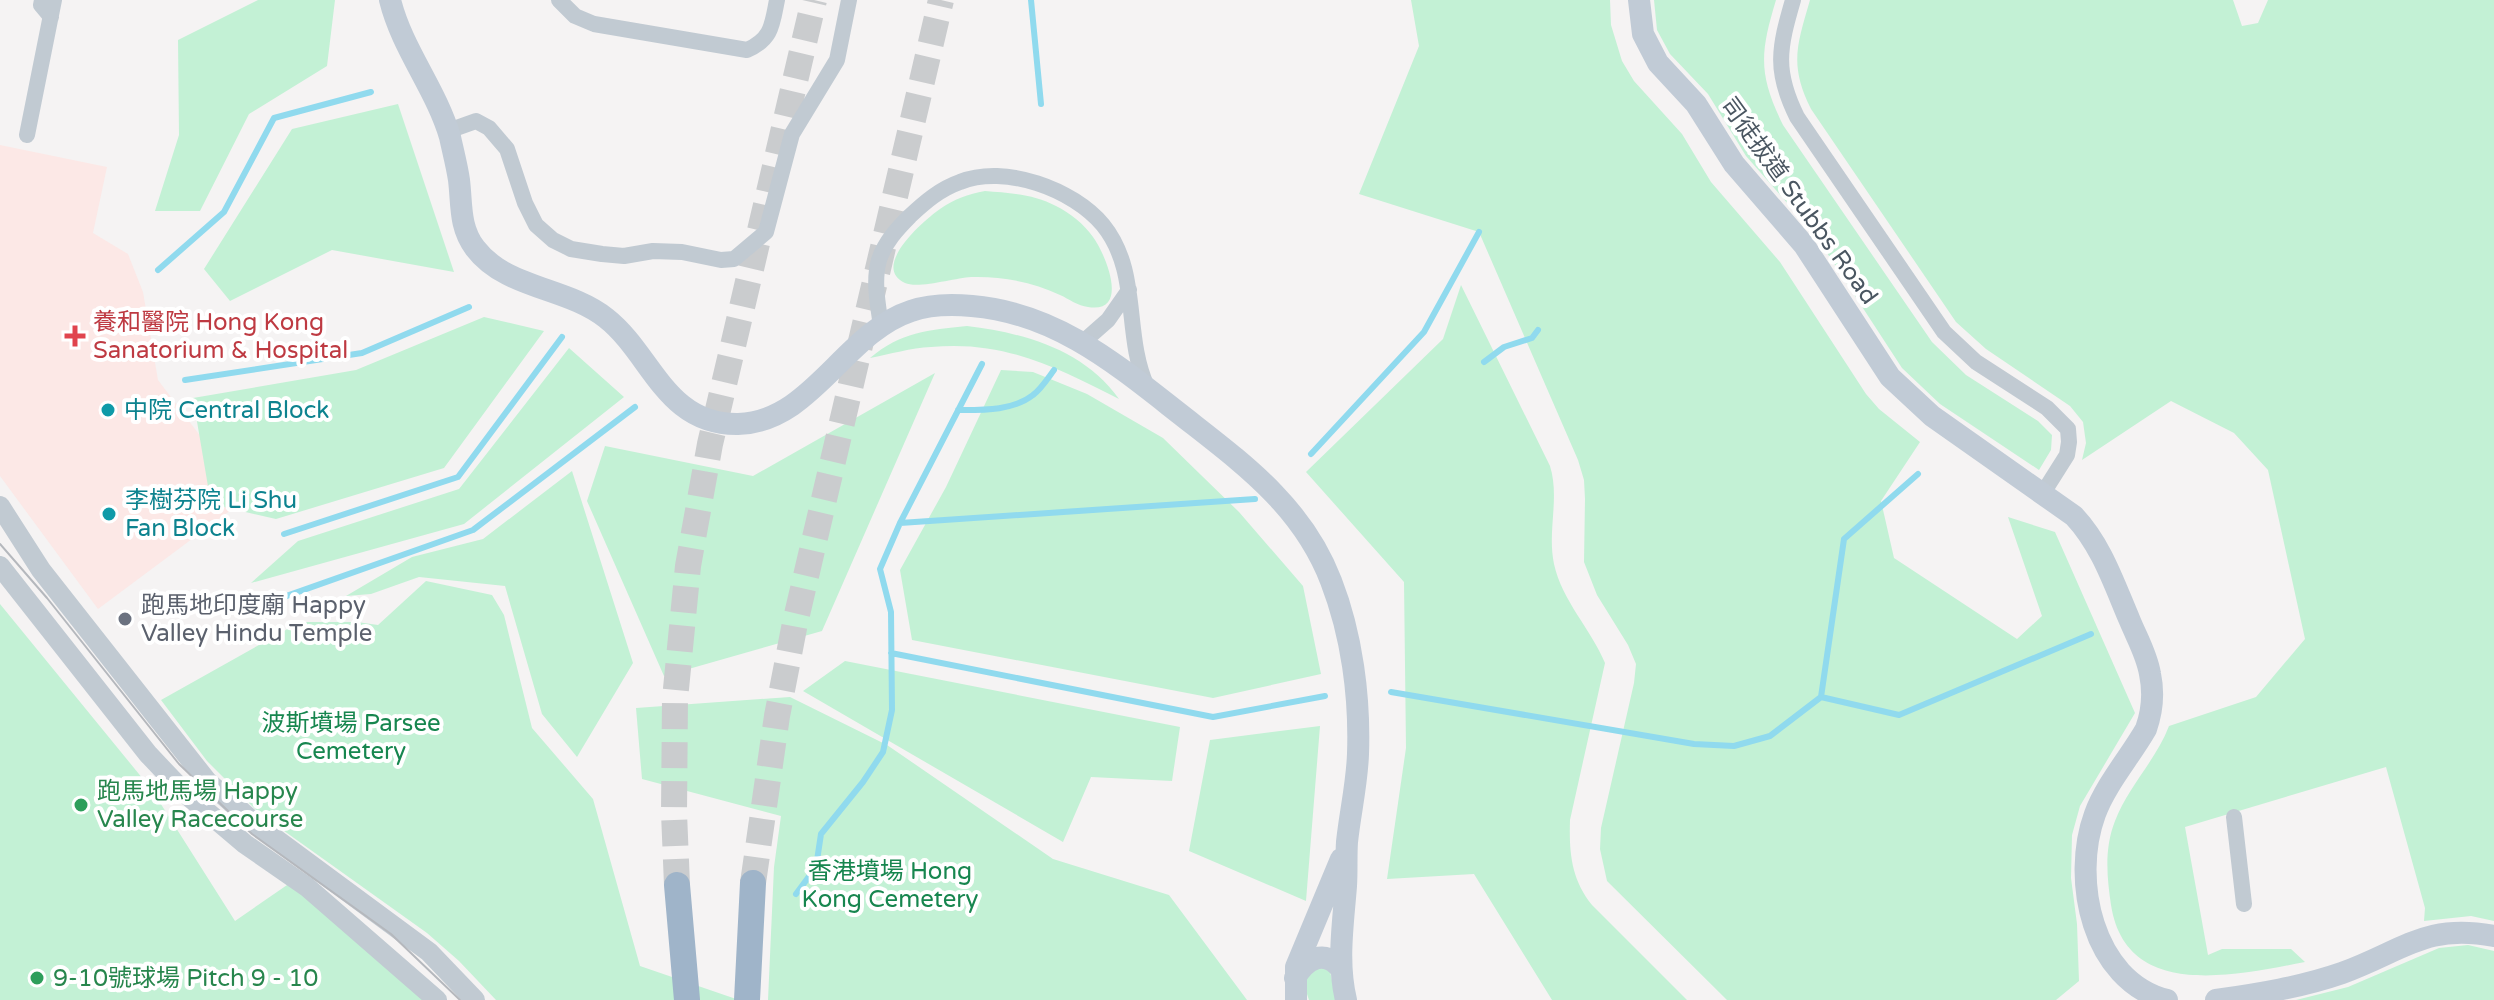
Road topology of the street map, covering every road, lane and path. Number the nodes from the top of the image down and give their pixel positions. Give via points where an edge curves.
1 (42, 0) edge
2 (390, 0) edge
3 (559, 0) edge
4 (777, 0) edge
5 (849, 0) edge
6 (1639, 0) edge
7 (1793, 0) edge
8 (52, 8) edge
9 (448, 131) junction
10 (27, 135) dead end
11 (1130, 289) junction
12 (881, 326) junction
13 (1083, 342) junction
14 (1147, 388) junction
15 (2043, 493) junction
16 (0, 506) edge
17 (0, 529) edge
18 (20, 538) junction
19 (0, 566) edge
20 (2234, 817) dead end
21 (1347, 841) junction
22 (753, 883) tunnel mouth
23 (677, 885) tunnel mouth
24 (2244, 904) dead end
25 (2494, 936) edge
26 (1341, 969) junction
27 (1295, 989) edge
28 (437, 1000) edge
29 (475, 1000) edge
30 (687, 1000) edge
31 (747, 1000) edge
32 (1346, 1000) edge
33 (2167, 1000) edge
34 (2216, 1000) edge

1 - 8 street via 41,5
2 - 9 main road
3 - 4 street via 575,16 594,24 747,50 770,31
5 - 9 street via 837,60 792,134 766,232 734,259 571,249 536,225 498,137 476,121
6 - 15 main road, 司徒拔道 Stubbs Road via 1643,34 1653,56 1707,118 1734,164 1804,245 1890,377 1932,416
7 - 15 street via 1779,57 1784,88 1797,117 1944,332 2068,429 2067,455
8 - 10 street
9 - 12 main road via 463,224 477,250 501,271 606,318 670,396 699,415 731,424 780,414
11 - 12 street via 1117,247 1085,207 1040,183 984,177 961,181 930,197 887,243 876,280
11 - 13 street via 1120,307
11 - 14 street via 1135,352
12 - 13 main road via 919,309 969,305 1035,319
13 - 14 main road
14 - 21 main road via 1266,483 1297,518 1321,557 1343,616 1355,685 1358,752
15 - 33 main road, 司徒拔道 Stubbs Road via 2074,516 2094,542 2150,674 2151,716 2096,813 2088,838 2087,877 2093,922 2107,958 2141,991
16 - 18 street
17 - 18 street
18 - 29 street via 207,781 257,825 429,952
19 - 28 street via 148,754 186,794 307,887
20 - 24 street
21 - 26 main road
21 - 27 main road via 1300,953
22 - 31 highway
23 - 30 highway
25 - 34 main road via 2432,934 2340,974
26 - 27 main road via 1318,957 1304,964
26 - 32 main road

